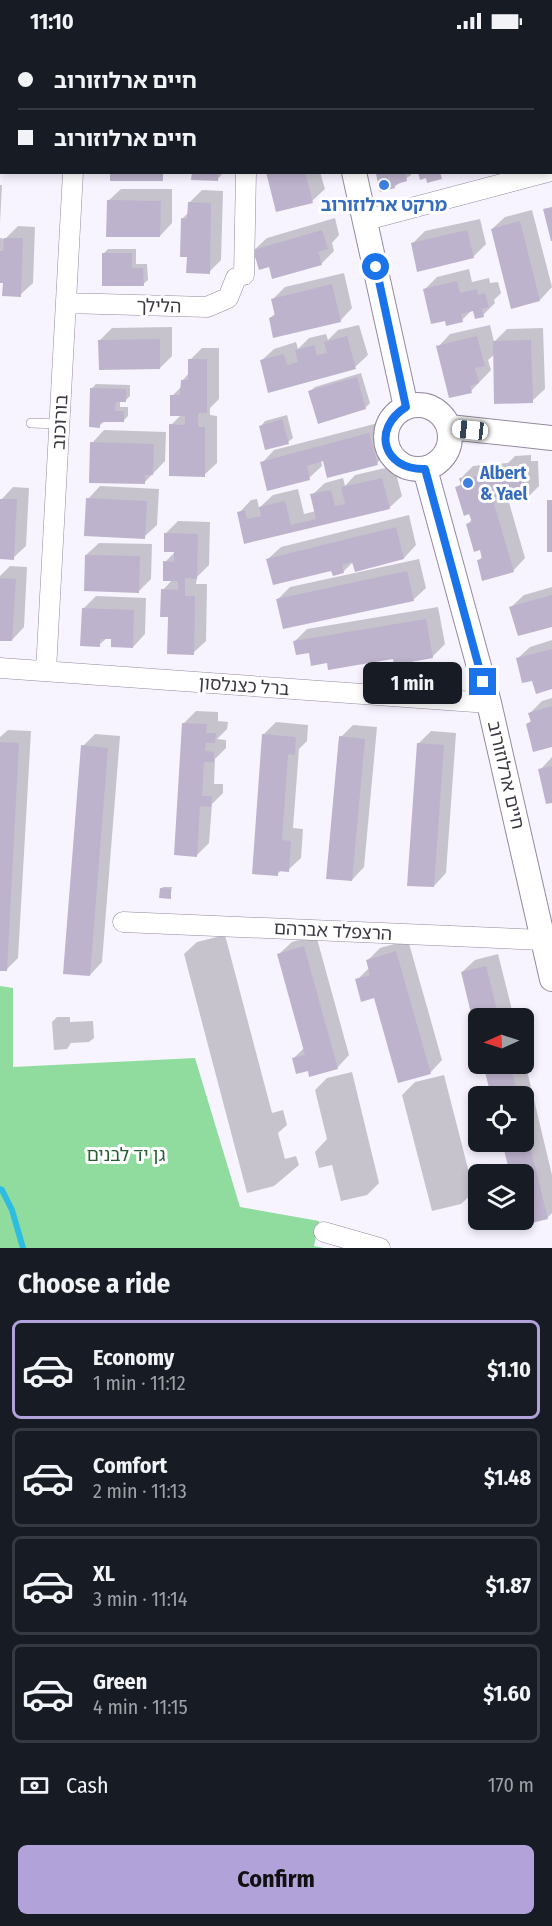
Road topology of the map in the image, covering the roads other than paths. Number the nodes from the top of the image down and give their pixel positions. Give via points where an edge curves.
1 (73, 174) edge
2 (246, 174) edge
3 (354, 174) edge
4 (542, 174) edge
5 (366, 220) junction
6 (66, 303) junction
7 (406, 407) junction
8 (30, 423) dead end
9 (60, 424) junction
10 (449, 427) junction
11 (552, 438) edge
12 (425, 469) junction
13 (0, 668) edge
14 (46, 671) junction
15 (489, 703) junction
16 (123, 922) dead end
17 (543, 940) junction
18 (552, 979) edge
19 (324, 1232) dead end
20 (380, 1248) edge

1 - 6 street, בורוכוב
2 - 6 street, הלילך via 240,276 228,298 207,307
3 - 5 street
4 - 5 street
5 - 7 street
6 - 9 street, בורוכוב
7 - 10 street via 425,405 444,418
7 - 12 street via 390,421 387,448 401,465
8 - 9 lane
9 - 14 street, בורוכוב
10 - 11 street
10 - 12 street via 449,446 444,456
12 - 15 street, חיים ארלוזורוב
13 - 14 street, ברל כצנלסון
14 - 15 street, ברל כצנלסון
15 - 17 street, חיים ארלוזורוב
16 - 17 street, הרצפלד אברהם
17 - 18 street, חיים ארלוזורוב
19 - 20 street

